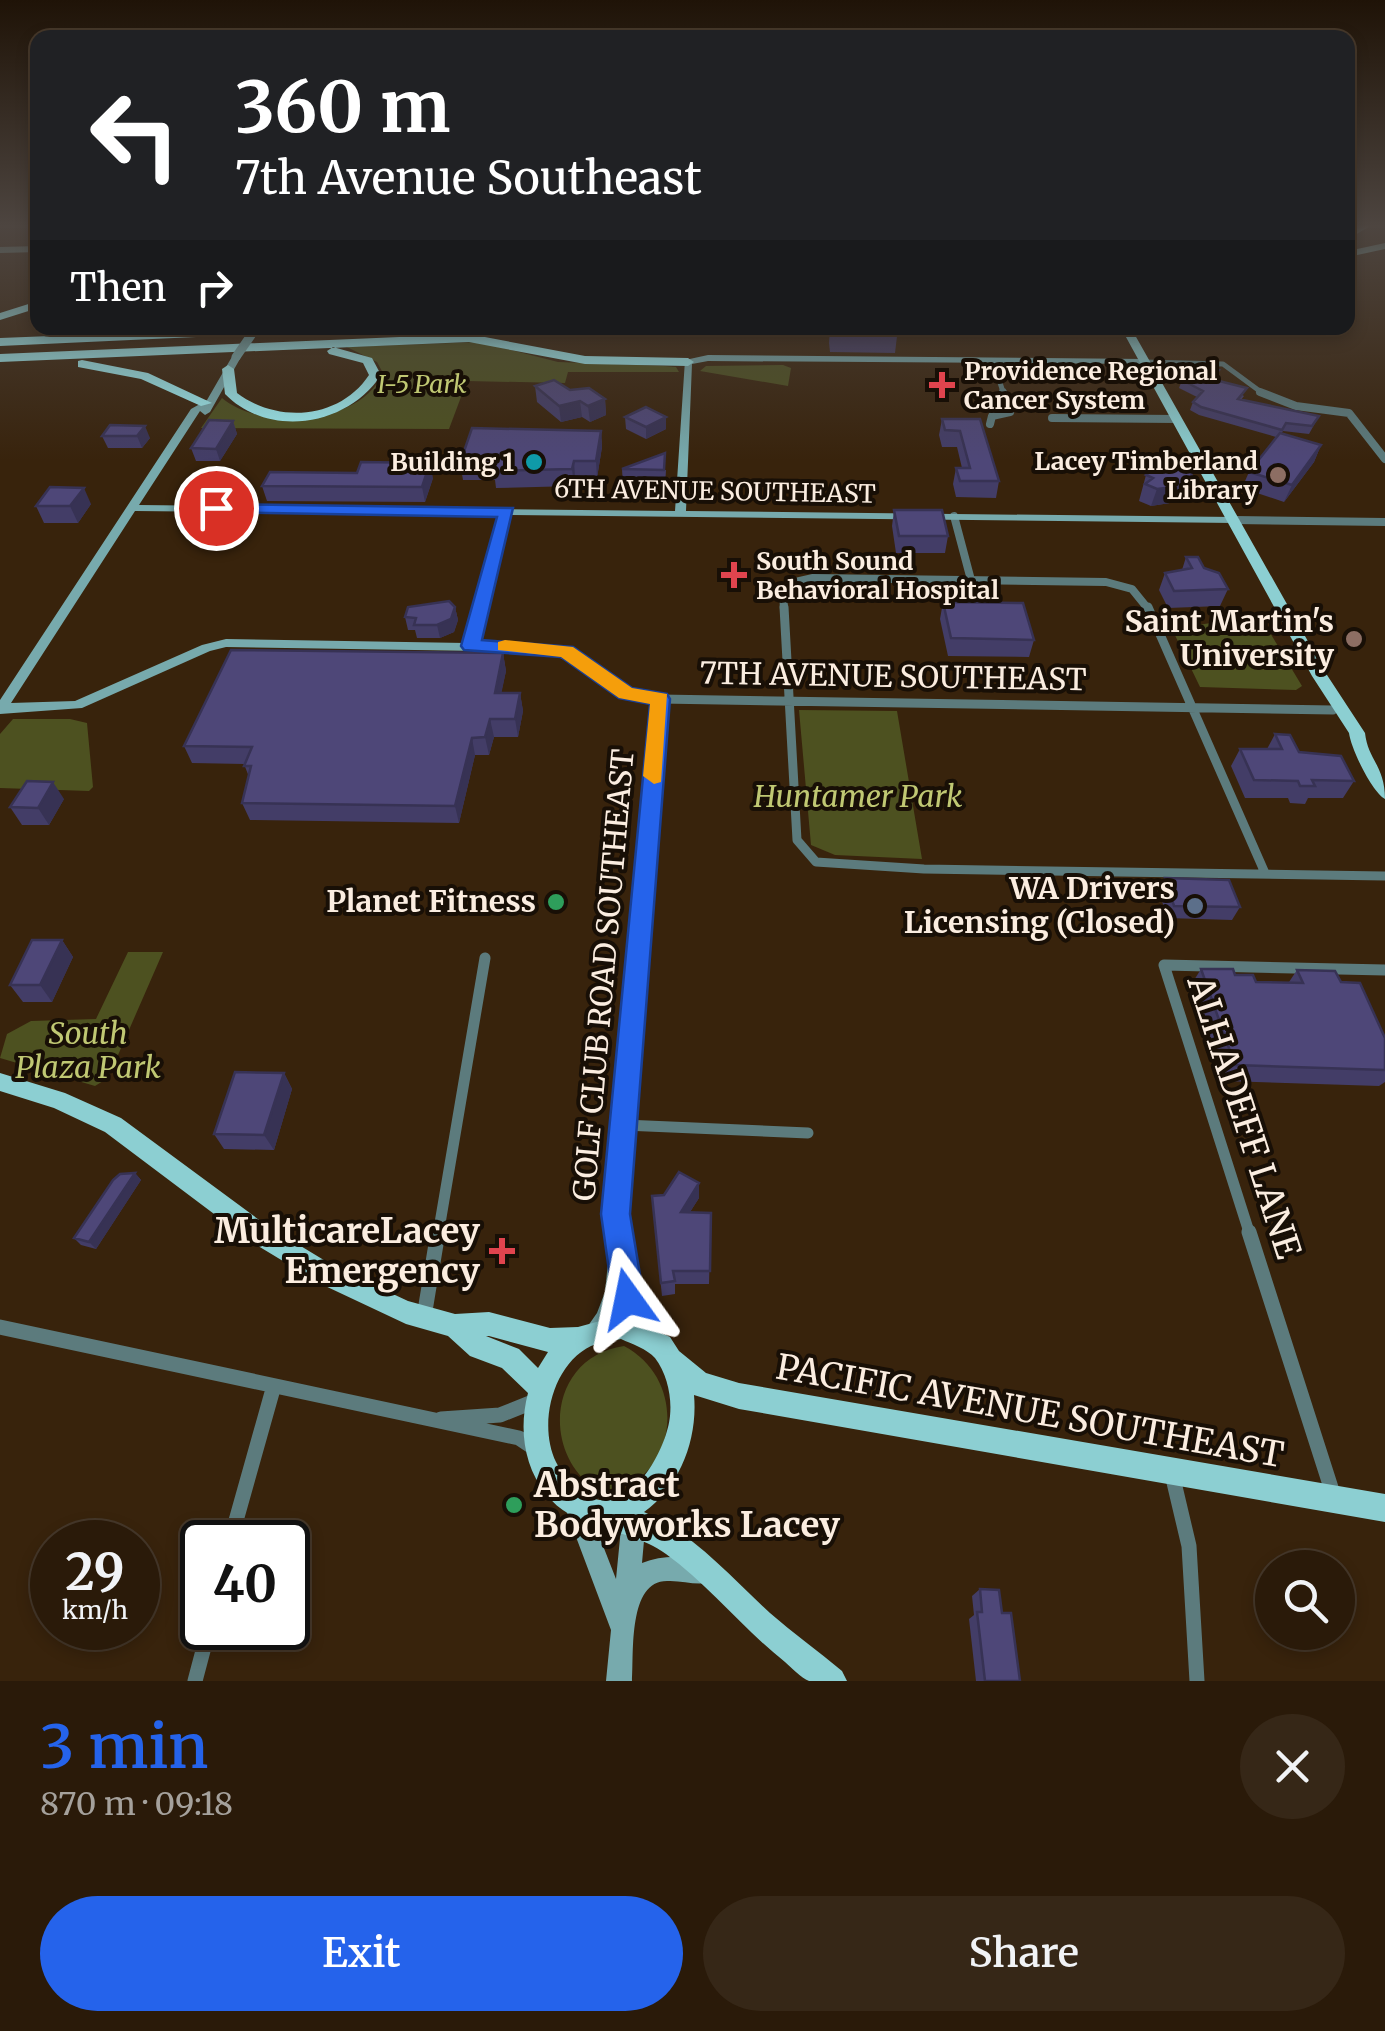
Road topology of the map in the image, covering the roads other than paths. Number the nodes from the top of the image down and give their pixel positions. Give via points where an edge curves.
1 (30, 307) edge
2 (0, 316) edge
3 (163, 335) edge
4 (251, 335) edge
5 (399, 335) edge
6 (1130, 335) edge
7 (0, 342) edge
8 (160, 351) junction
9 (0, 357) edge
10 (992, 361) junction
11 (688, 362) junction
12 (1145, 362) junction
13 (232, 363) junction
14 (206, 403) junction
15 (1052, 418) dead end
16 (1177, 420) junction
17 (990, 424) dead end
18 (1385, 459) edge
19 (136, 508) junction
20 (507, 512) junction
21 (680, 513) junction
22 (954, 516) junction
23 (1234, 520) junction
24 (1385, 522) edge
25 (971, 580) junction
26 (471, 646) junction
27 (1320, 676) junction
28 (660, 699) junction
29 (786, 701) junction
30 (1190, 706) junction
31 (0, 709) edge
32 (1333, 710) junction
33 (1358, 743) junction
34 (1385, 792) edge
35 (1265, 874) junction
36 (1385, 876) edge
37 (485, 958) dead end
38 (1385, 970) edge
39 (0, 1082) edge
40 (624, 1125) junction
41 (808, 1132) dead end
42 (619, 1256) junction
43 (424, 1316) junction
44 (455, 1326) junction
45 (0, 1327) edge
46 (586, 1336) junction
47 (648, 1336) junction
48 (672, 1361) junction
49 (273, 1389) junction
50 (539, 1392) junction
51 (435, 1420) junction
52 (542, 1455) junction
53 (1171, 1470) junction
54 (1334, 1498) junction
55 (1385, 1508) edge
56 (588, 1509) junction
57 (636, 1513) junction
58 (236, 1520) edge
59 (712, 1574) junction
60 (625, 1624) junction
61 (204, 1650) edge
62 (196, 1681) edge
63 (619, 1681) edge
64 (832, 1681) edge
65 (1197, 1681) edge

1 - 2 highway
3 - 7 highway
4 - 13 street, bridge
5 - 9 highway
6 - 12 main road
8 - 9 highway
8 - 11 highway via 469,338 585,360
8 - 13 highway via 334,351 368,361 375,375 344,405 286,416 239,402 229,389
9 - 14 highway via 115,368
10 - 11 street
10 - 12 street
10 - 17 street via 1010,412 992,416
11 - 21 street
12 - 16 main road
12 - 18 street via 1223,364 1242,385 1270,399 1348,413
13 - 14 street
14 - 19 street
14 - 19 street
15 - 16 street
16 - 23 main road
19 - 20 street, 6TH AVENUE SOUTHEAST
19 - 31 street
20 - 21 street, 6TH AVENUE SOUTHEAST
20 - 26 street
21 - 22 street, 6TH AVENUE SOUTHEAST
22 - 23 street, 6TH AVENUE SOUTHEAST
22 - 25 street
23 - 24 street
23 - 27 main road
25 - 29 street via 791,583 781,596
25 - 30 street via 1132,588 1145,600
26 - 28 street, 7TH AVENUE SOUTHEAST via 566,652 626,693
26 - 31 street, 7TH AVENUE SOUTHEAST via 226,643 77,705
27 - 32 main road
27 - 33 main road
28 - 29 street, 7TH AVENUE SOUTHEAST
28 - 40 street, GOLF CLUB ROAD SOUTHEAST
29 - 30 street, 7TH AVENUE SOUTHEAST
29 - 35 street via 797,840 808,858 824,865
30 - 32 street, 7TH AVENUE SOUTHEAST
30 - 35 street
32 - 33 main road
33 - 34 main road
35 - 36 street
37 - 43 street
38 - 54 street, ALHADEFF LANE via 1164,965
39 - 43 main road via 112,1125 289,1253
40 - 41 street
40 - 42 street, GOLF CLUB ROAD SOUTHEAST
42 - 46 street, GOLF CLUB ROAD SOUTHEAST via 605,1321
42 - 47 street, GOLF CLUB ROAD SOUTHEAST via 630,1308
43 - 44 main road
44 - 46 main road
44 - 50 main road via 479,1347 510,1358
45 - 49 street
46 - 47 main road via 622,1328
46 - 50 main road via 550,1367
47 - 48 main road
48 - 53 main road, PACIFIC AVENUE SOUTHEAST via 698,1384 739,1396
48 - 57 main road via 682,1402 680,1440 666,1474
49 - 51 street
49 - 58 street
50 - 51 street via 531,1405 500,1415
50 - 52 main road
51 - 52 street via 519,1438
52 - 56 main road via 551,1480
53 - 54 main road, PACIFIC AVENUE SOUTHEAST
53 - 65 street via 1189,1546
54 - 55 main road, PACIFIC AVENUE SOUTHEAST
56 - 57 main road
56 - 60 street
57 - 59 main road
57 - 60 street
59 - 60 street via 654,1569 630,1590
59 - 64 main road
60 - 63 street
61 - 62 street

